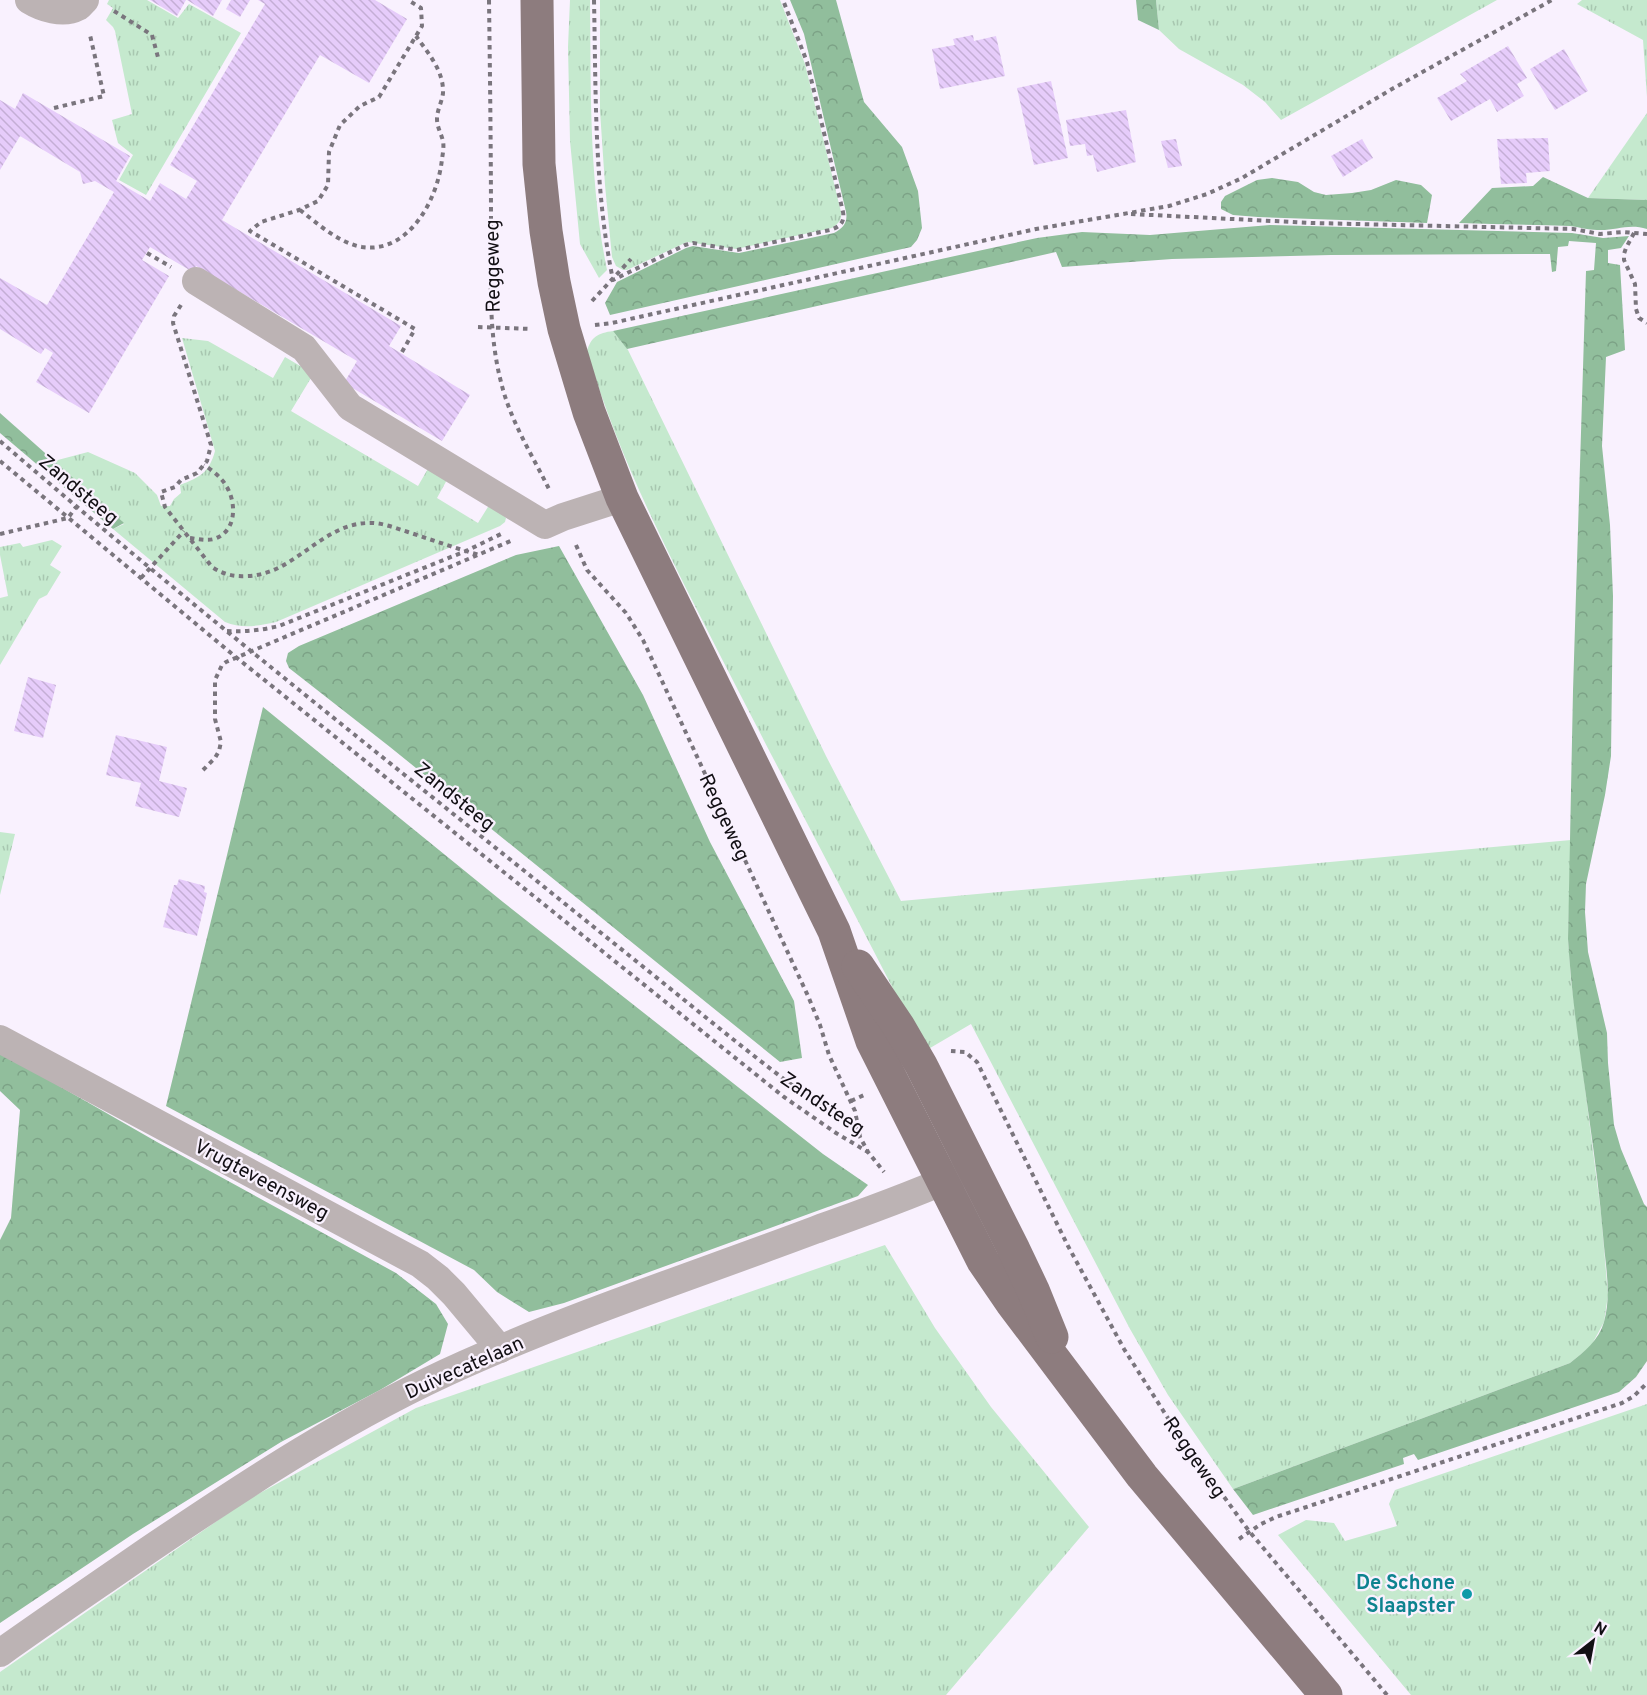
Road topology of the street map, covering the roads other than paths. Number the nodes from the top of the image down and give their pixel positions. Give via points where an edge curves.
1 (29, 0) edge
2 (537, 0) edge
3 (89, 4) edge
4 (196, 281) road end
5 (622, 498) junction
6 (834, 931) junction
7 (0, 1039) edge
8 (972, 1169) junction
9 (942, 1182) junction
10 (500, 1348) junction
11 (1068, 1375) junction
12 (0, 1653) edge
13 (1326, 1695) edge

1 - 3 street via 64,11
2 - 5 main road via 539,164 554,282 589,412
4 - 5 street via 304,348 350,407 545,525
5 - 6 main road
6 - 8 main road via 899,1027
6 - 9 main road via 872,1041
7 - 10 street, Vrugteveensweg via 420,1264 454,1294
8 - 9 street, Duivecatelaan
8 - 11 main road via 1033,1290
9 - 10 street, Duivecatelaan
9 - 11 main road via 982,1261
10 - 12 street, Duivecatelaan via 358,1417 265,1473
11 - 13 main road via 1142,1476

